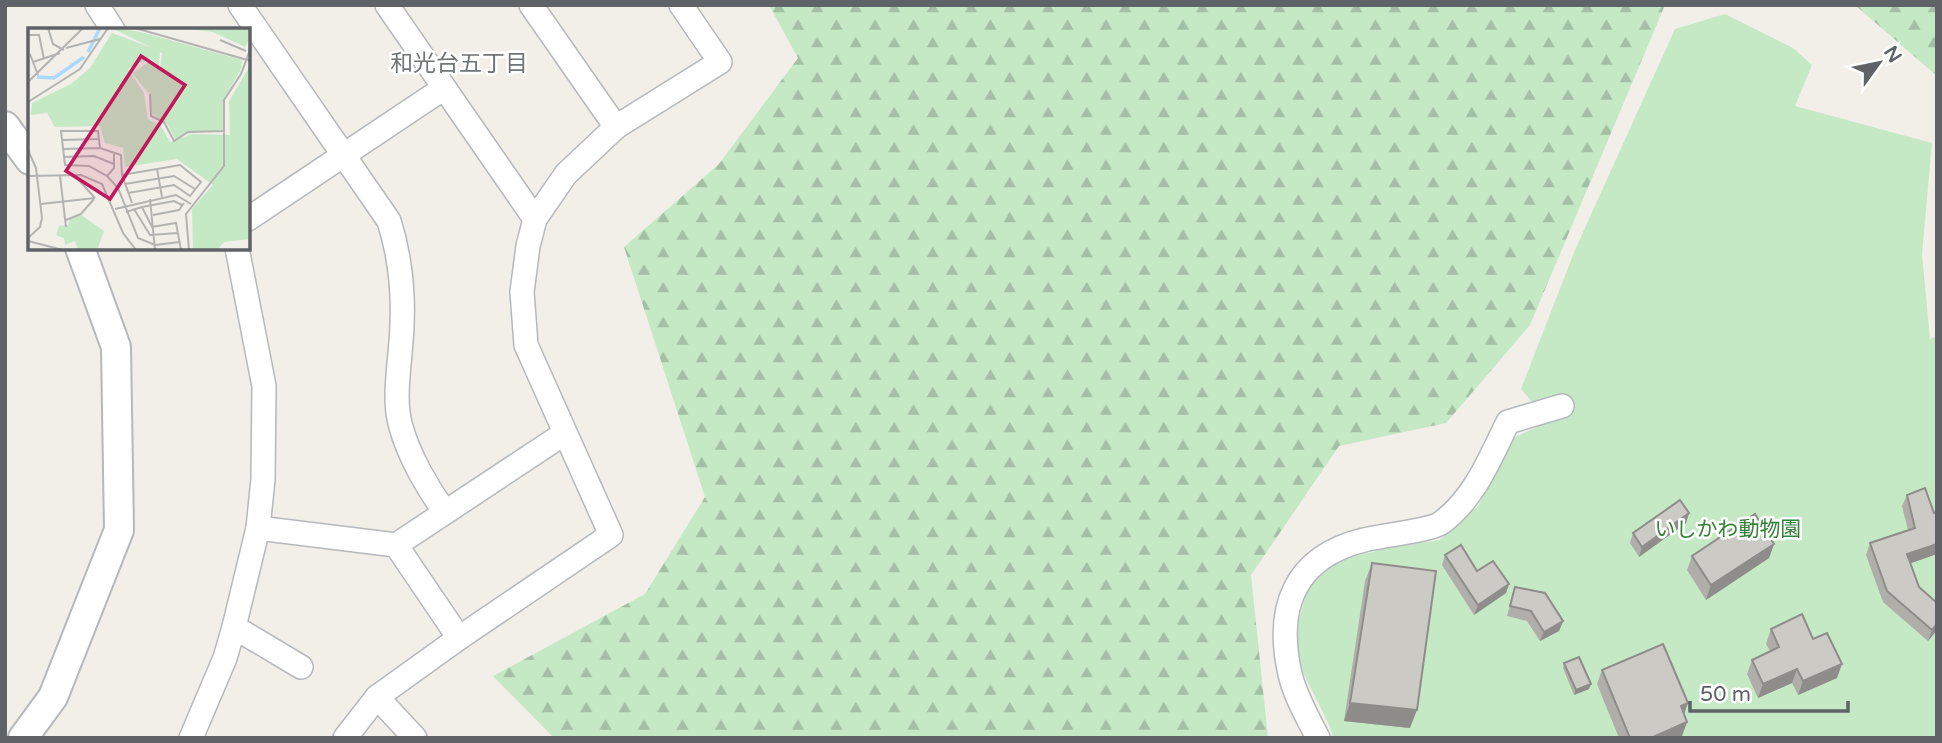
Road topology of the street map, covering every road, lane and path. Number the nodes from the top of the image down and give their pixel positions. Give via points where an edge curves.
1 (97, 5) edge
2 (240, 5) edge
3 (387, 5) edge
4 (531, 5) edge
5 (681, 5) edge
6 (112, 28) edge
7 (444, 88) junction
8 (5, 126) edge
9 (616, 127) junction
10 (345, 156) junction
11 (28, 157) edge
12 (250, 218) edge
13 (535, 219) junction
14 (81, 250) edge
15 (236, 250) edge
16 (1562, 407) dead end
17 (565, 433) junction
18 (445, 512) junction
19 (258, 528) junction
20 (396, 545) junction
21 (234, 627) junction
22 (459, 638) junction
23 (301, 667) dead end
24 (377, 697) junction
25 (23, 738) edge
26 (191, 738) edge
27 (345, 738) edge
28 (415, 738) edge
29 (1318, 738) edge

1 - 6 street
2 - 10 street
3 - 7 street
4 - 9 street
5 - 9 street via 720,62
7 - 10 street
7 - 13 street
8 - 11 street
9 - 13 street via 566,174
10 - 12 street
10 - 18 street via 389,221 399,250 403,286 397,377 400,427 430,492
13 - 17 street via 522,292 526,345
14 - 25 street via 116,347 119,530 53,696
15 - 19 street via 264,386
16 - 29 street via 1508,422 1470,496 1439,525 1346,544 1320,558 1299,581 1287,606 1290,676
17 - 18 street
17 - 22 street via 611,535
18 - 20 street
19 - 20 street
19 - 21 street
20 - 22 street
21 - 23 street
21 - 26 street
22 - 24 street
24 - 27 street
24 - 28 street

